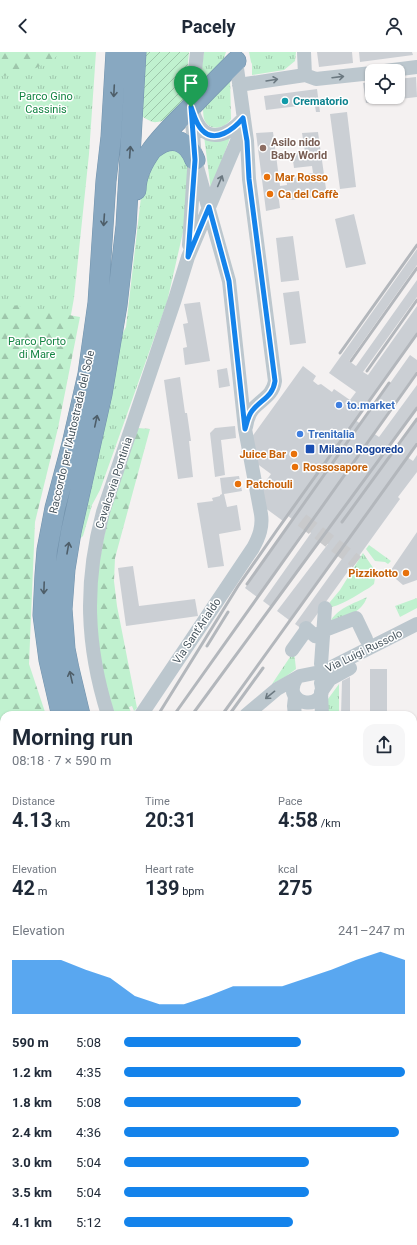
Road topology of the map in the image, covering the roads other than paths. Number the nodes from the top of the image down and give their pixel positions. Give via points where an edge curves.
1 (116, 52) edge
2 (136, 52) edge
3 (197, 52) edge
4 (304, 52) edge
5 (236, 61) joint
6 (417, 67) edge
7 (405, 68) edge
8 (365, 74) edge
9 (306, 75) junction
10 (239, 85) junction
11 (191, 107) junction
12 (243, 118) junction
13 (154, 148) junction
14 (195, 160) junction
15 (209, 207) junction
16 (188, 257) junction
17 (111, 344) junction
18 (240, 376) junction
19 (268, 397) junction
20 (245, 429) junction
21 (325, 608) dead end
22 (417, 624) edge
23 (325, 630) junction
24 (417, 635) edge
25 (366, 639) dead end
26 (292, 650) dead end
27 (321, 664) dead end
28 (303, 677) junction
29 (321, 692) junction
30 (295, 697) junction
31 (61, 711) edge
32 (79, 711) edge
33 (107, 711) edge
34 (144, 711) edge
35 (251, 711) edge
36 (295, 711) edge
37 (322, 711) edge

1 -> 31 highway, Raccordo per l'Autostrada del Sole via 98,303 88,374 55,508 44,575 43,615
17 -> 2 highway, Raccordo per l'Autostrada del Sole via 126,226
3 - 11 street
4 - 9 street
5 - 10 street
5 - 11 highway
6 - 7 street
9 -> 8 street via 316,79
10 -> 9 street
10 - 12 street
11 - 12 street via 199,126 212,136 227,132
11 - 13 highway
11 - 14 street
15 -> 12 street, Cavalcavia Pontinia via 237,141
12 - 19 street via 275,381
13 - 14 highway via 162,142 175,140 192,151
13 - 17 highway via 143,165 136,185 136,208 123,315
14 - 15 street, Via Sant'Arialdo
14 - 16 street, Cavalcavia Pontinia
15 - 16 street, Cavalcavia Pontinia
15 - 18 street, Via Sant'Arialdo via 229,281
16 - 33 street, Cavalcavia Pontinia via 96,539 90,581 90,620 95,665
32 -> 17 highway, Raccordo per l'Autostrada del Sole via 65,649 62,609 64,569
18 - 19 street via 251,395 259,398
18 - 20 street, Via Sant'Arialdo
19 - 20 street via 253,409
20 - 34 street, Via Sant'Arialdo via 262,519 259,535
21 - 23 street
22 - 28 street, Via Luigi Russolo via 326,670
23 - 25 street via 356,618
23 - 26 street via 314,636 307,629
23 - 27 street
24 - 29 street, Via Luigi Russolo via 339,673
28 - 29 street via 318,678 322,687
28 - 30 street via 293,688
28 -> 35 street, Via Luigi Russolo via 277,689
29 - 30 street via 316,700 308,703
29 - 37 street
30 - 36 street

